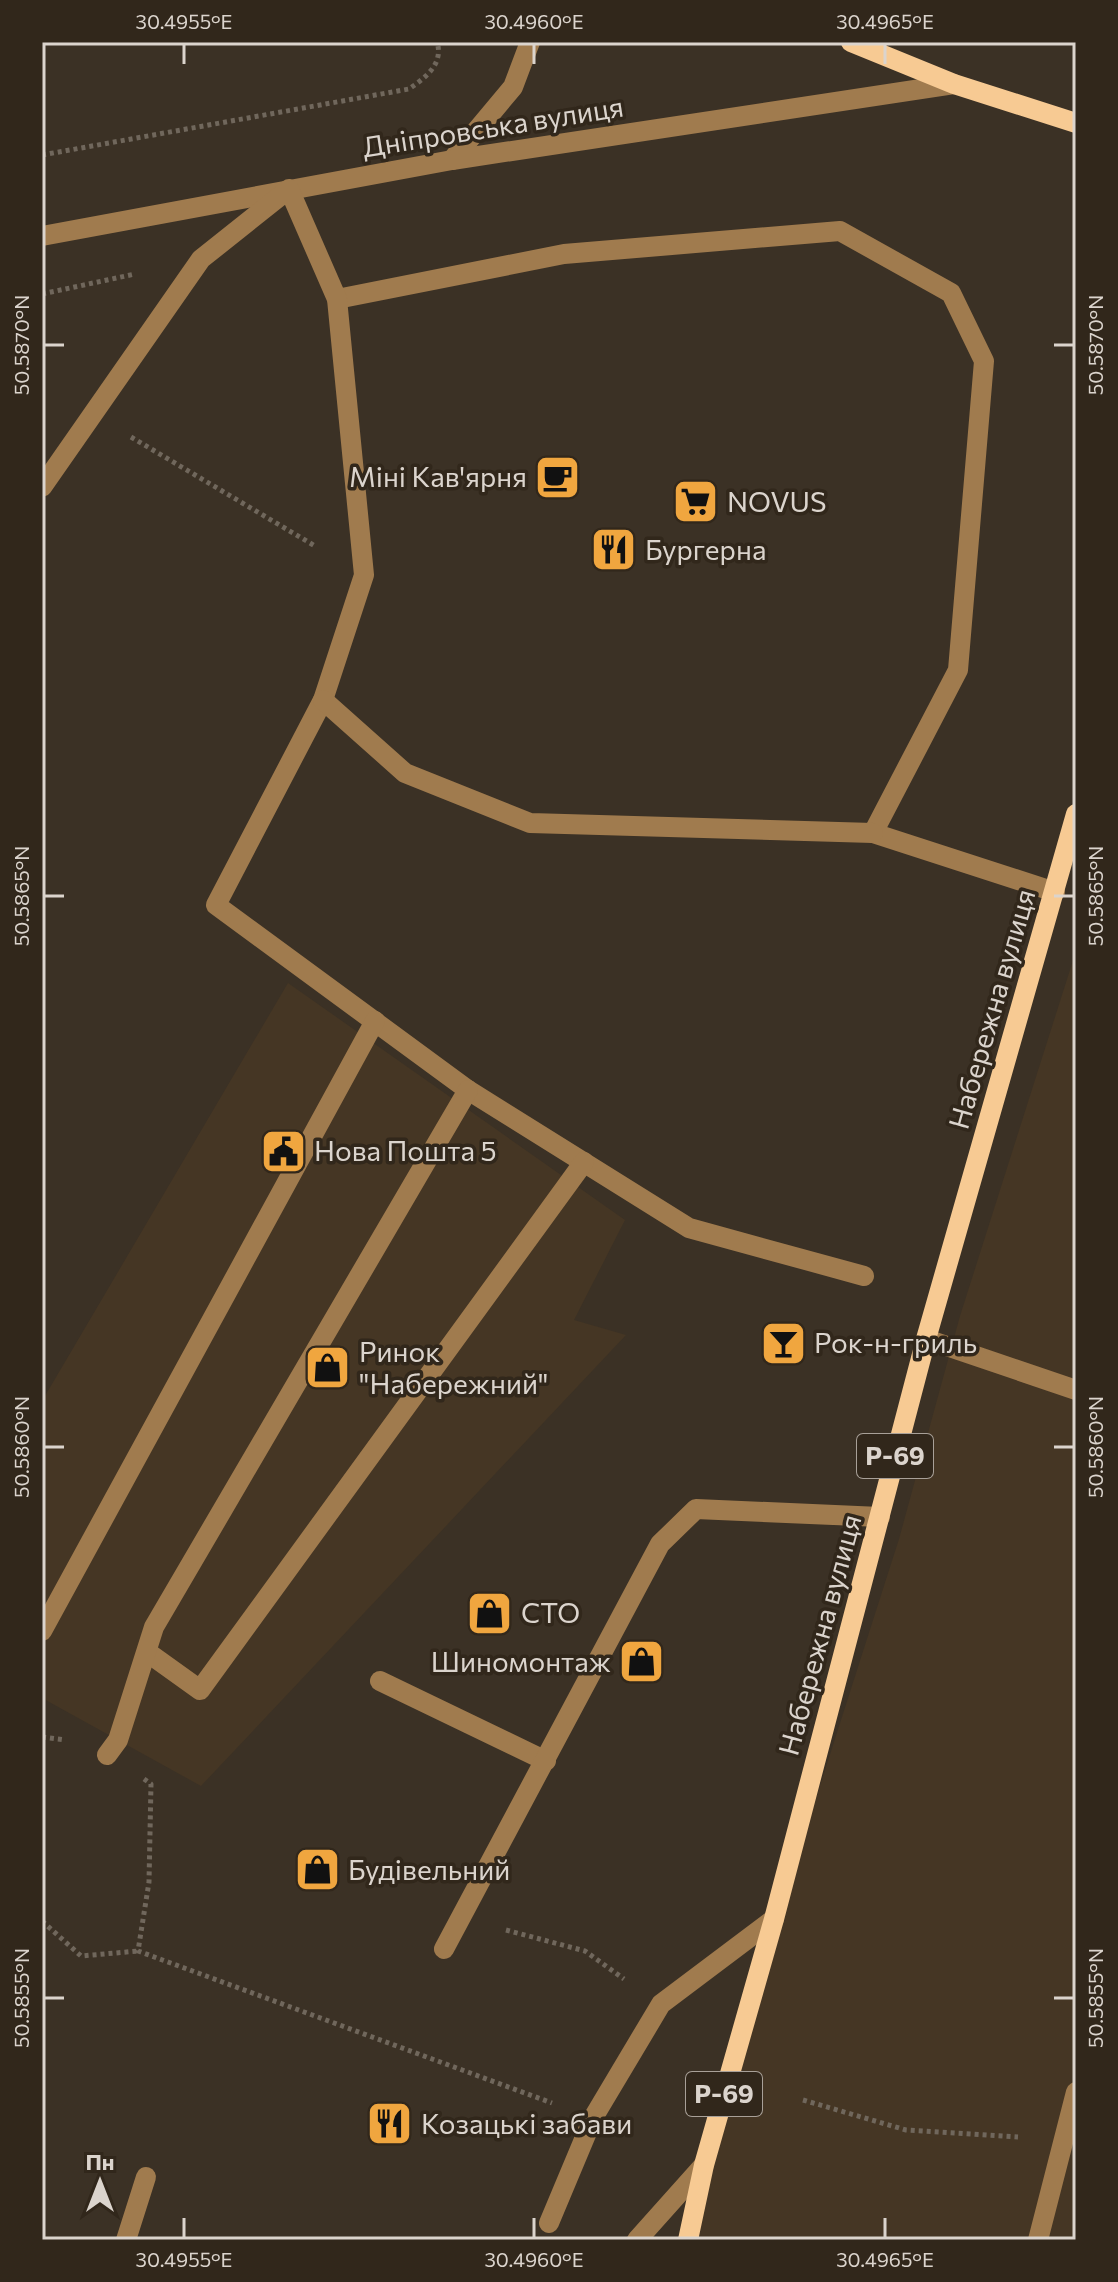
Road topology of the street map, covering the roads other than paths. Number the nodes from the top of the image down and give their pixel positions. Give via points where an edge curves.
1 (530, 42) edge
2 (851, 42) edge
3 (954, 84) junction
4 (1076, 123) edge
5 (452, 160) junction
6 (289, 189) junction
7 (42, 236) edge
8 (337, 299) junction
9 (42, 487) edge
10 (323, 700) junction
11 (1076, 814) edge
12 (873, 833) junction
13 (1055, 892) junction
14 (375, 1021) junction
15 (468, 1090) junction
16 (584, 1162) junction
17 (864, 1276) dead end
18 (926, 1339) junction
19 (1076, 1390) edge
20 (880, 1517) junction
21 (42, 1631) edge
22 (147, 1652) junction
23 (380, 1681) dead end
24 (107, 1755) road end
25 (546, 1761) junction
26 (774, 1919) junction
27 (444, 1949) dead end
28 (1076, 2092) edge
29 (704, 2165) junction
30 (146, 2177) dead end
31 (549, 2223) dead end
32 (126, 2240) edge
33 (637, 2240) edge
34 (688, 2240) edge
35 (1038, 2240) edge

1 - 5 street via 513,87
2 - 3 main road
3 - 4 main road
3 - 5 street, Дніпровська вулиця
5 - 6 street, Дніпровська вулиця
6 - 7 street, Дніпровська вулиця
6 - 8 street
6 - 9 street via 201,259
8 - 10 street via 364,575
8 - 12 street via 564,254 840,231 951,293 984,361 958,670
10 - 12 street via 405,773 530,823
10 - 14 street via 216,905
11 - 13 main road, Набережна вулиця / Р-69
12 - 13 street
13 - 18 main road, Набережна вулиця / Р-69
14 - 15 street
14 - 21 street
15 - 16 street
15 - 22 street via 154,1627
16 - 17 street via 689,1228
16 - 22 street via 200,1690
18 - 19 street
18 - 20 main road, Набережна вулиця / Р-69
20 - 25 street via 696,1509 660,1544
20 - 26 main road, Набережна вулиця / Р-69
22 - 24 street via 118,1740
23 - 25 street
25 - 27 street
26 - 29 main road, Набережна вулиця / Р-69
26 - 31 street via 661,2004 593,2118
28 - 35 street
29 - 33 street
29 - 34 main road, Набережна вулиця / Р-69
30 - 32 street

